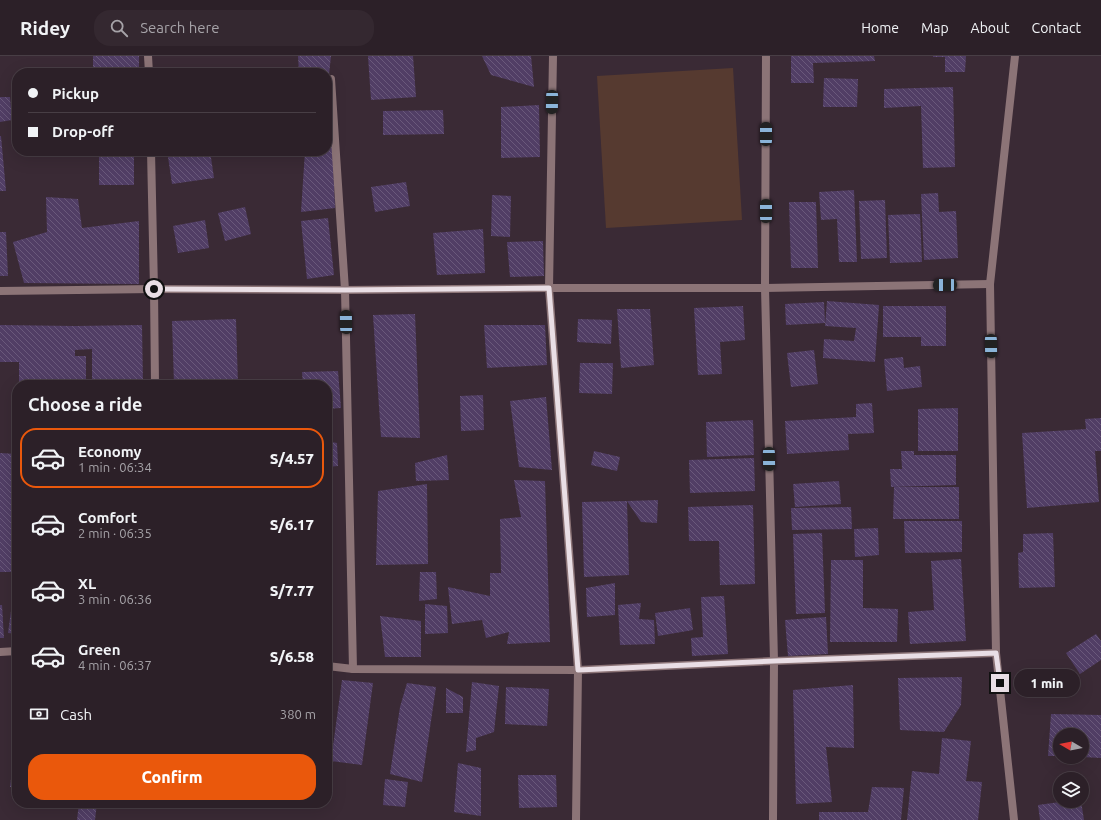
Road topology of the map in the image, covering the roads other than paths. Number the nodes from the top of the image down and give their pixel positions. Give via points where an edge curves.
1 (148, 56) edge
2 (553, 56) edge
3 (766, 56) edge
4 (1015, 56) edge
5 (149, 68) edge
6 (332, 94) edge
7 (151, 156) edge
8 (990, 284) junction
9 (549, 288) junction
10 (765, 288) junction
11 (154, 289) junction
12 (345, 290) junction
13 (0, 291) edge
14 (156, 380) edge
15 (12, 651) edge
16 (0, 652) edge
17 (996, 653) junction
18 (774, 661) junction
19 (332, 667) edge
20 (353, 669) junction
21 (578, 670) junction
22 (576, 820) edge
23 (773, 820) edge
24 (1014, 820) edge

1 - 5 street
2 - 9 street
3 - 10 street
4 - 8 street
6 - 12 street
7 - 11 street
8 - 10 street
8 - 17 street
9 - 10 street
9 - 12 street
9 - 21 street
10 - 18 street
11 - 12 street
11 - 13 street
11 - 14 street
12 - 20 street
15 - 16 street
17 - 18 street
17 - 24 street
18 - 21 street
18 - 23 street
19 - 20 street
20 - 21 street
21 - 22 street

